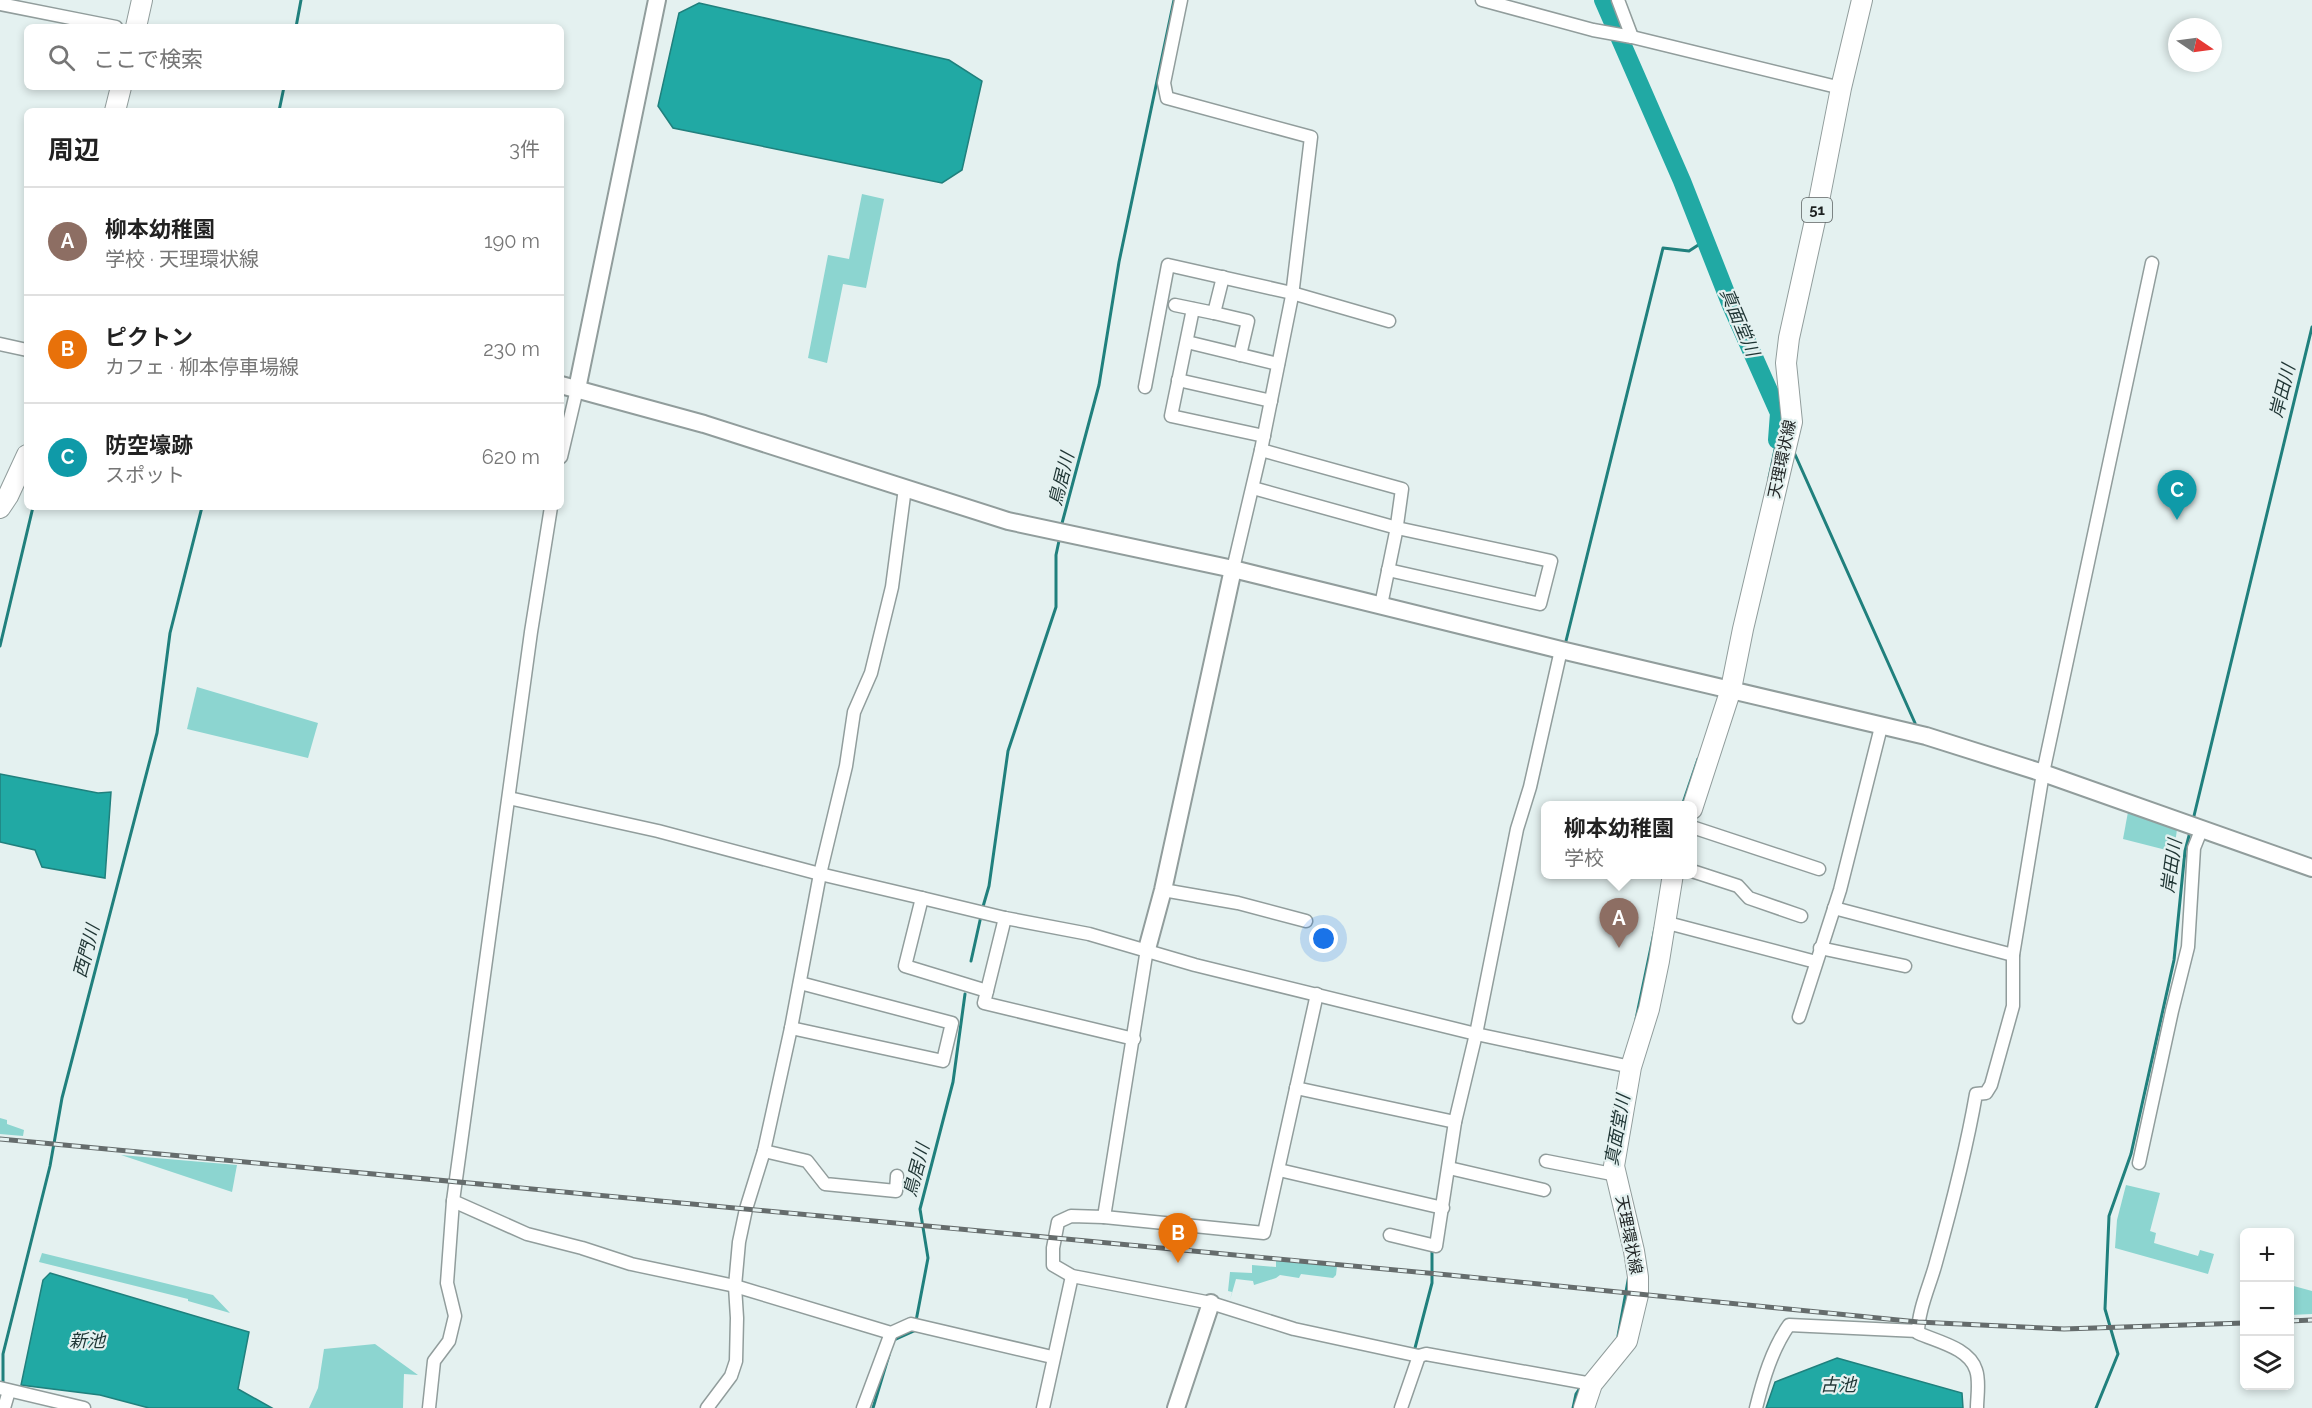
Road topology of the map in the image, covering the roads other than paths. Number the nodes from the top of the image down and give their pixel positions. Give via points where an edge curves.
1 (142, 0) edge
2 (657, 0) edge
3 (1181, 0) edge
4 (1482, 0) edge
5 (1618, 0) edge
6 (1862, 0) edge
7 (0, 4) edge
8 (101, 24) edge
9 (137, 24) edge
10 (1630, 36) junction
11 (1841, 88) junction
12 (120, 90) edge
13 (115, 108) edge
14 (2152, 263) dead end
15 (1223, 277) junction
16 (1292, 293) junction
17 (1175, 304) dead end
18 (1194, 309) junction
19 (1214, 313) junction
20 (1389, 321) dead end
21 (1187, 342) junction
22 (0, 344) edge
23 (24, 349) edge
24 (1240, 355) junction
25 (1278, 364) junction
26 (1178, 380) junction
27 (569, 387) edge
28 (1145, 387) dead end
29 (1271, 401) junction
30 (564, 431) edge
31 (1264, 436) junction
32 (1261, 450) junction
33 (24, 461) edge
34 (906, 488) junction
35 (1253, 488) junction
36 (0, 507) edge
37 (551, 510) edge
38 (1397, 528) junction
39 (1233, 569) junction
40 (1388, 570) junction
41 (1381, 604) junction
42 (1561, 650) junction
43 (1731, 689) junction
44 (1881, 727) junction
45 (2043, 773) junction
46 (509, 798) junction
47 (1695, 801) edge
48 (2195, 826) junction
49 (1697, 829) edge
50 (2312, 868) edge
51 (1819, 869) dead end
52 (1697, 873) edge
53 (820, 874) junction
54 (1672, 879) edge
55 (1163, 890) junction
56 (922, 898) junction
57 (1834, 908) junction
58 (1801, 916) dead end
59 (1005, 918) junction
60 (1306, 921) dead end
61 (1664, 922) junction
62 (1820, 948) junction
63 (1147, 949) junction
64 (2013, 956) junction
65 (1815, 962) junction
66 (1905, 966) dead end
67 (800, 983) junction
68 (987, 991) junction
69 (1317, 994) junction
70 (1799, 1017) dead end
71 (791, 1028) junction
72 (1476, 1034) junction
73 (1134, 1039) junction
74 (1631, 1067) junction
75 (1296, 1088) junction
76 (1455, 1122) junction
77 (764, 1151) junction
78 (1546, 1161) dead end
79 (2139, 1163) dead end
80 (1449, 1168) junction
81 (1279, 1170) junction
82 (1617, 1175) junction
83 (897, 1176) dead end
84 (1544, 1190) dead end
85 (453, 1201) junction
86 (1443, 1208) junction
87 (1104, 1217) junction
88 (1390, 1235) dead end
89 (1072, 1276) junction
90 (735, 1286) junction
91 (1211, 1303) junction
92 (1918, 1330) junction
93 (891, 1332) junction
94 (1419, 1356) junction
95 (1052, 1357) junction
96 (1592, 1384) junction
97 (5, 1390) edge
98 (4, 1408) edge
99 (84, 1408) edge
100 (429, 1408) edge
101 (707, 1408) edge
102 (864, 1408) edge
103 (1043, 1408) edge
104 (1176, 1408) edge
105 (1401, 1408) edge
106 (1584, 1408) edge
107 (1756, 1408) edge
108 (1977, 1408) edge

1 - 9 main road
2 - 27 street
3 - 16 street via 1164,83 1167,98 1311,137
4 - 10 street
5 - 10 street
6 - 11 main road, 天理環状線 / 51
7 - 8 street
10 - 11 street
11 - 43 main road, 天理環状線 / 51 via 1789,338 1786,363 1792,422
12 - 13 main road
14 - 45 street
15 - 16 street
15 - 19 street
15 - 28 street via 1168,265
16 - 20 street
16 - 25 street
17 - 18 street
18 - 19 street
18 - 21 street
19 - 24 street via 1248,321
21 - 24 street
21 - 26 street
22 - 23 street
24 - 25 street
25 - 29 street
26 - 29 street
26 - 31 street via 1171,416
27 - 30 street
27 - 34 street via 704,424
29 - 31 street
31 - 32 street
32 - 35 street
32 - 38 street via 1402,489
33 - 36 main road
34 - 39 street via 1008,521
34 - 53 street via 892,587 871,674 854,712 846,766
35 - 38 street
35 - 39 street
37 - 46 street
38 - 40 street
38 - 40 street via 1551,561 1540,604
39 - 41 street
39 - 55 street
40 - 41 street
41 - 42 street
42 - 43 street
42 - 72 street via 1517,829
43 - 44 street
43 - 47 main road, 天理環状線 / 51
44 - 45 street via 1926,736
44 - 57 street
45 - 48 street
45 - 64 street
46 - 53 street via 658,831
46 - 85 street
48 - 50 street
48 - 79 street via 2188,947
49 - 51 street
52 - 58 street via 1738,886 1749,898
53 - 56 street
53 - 67 street
54 - 61 main road, 天理環状線
55 - 60 street via 1238,903
55 - 63 street
56 - 59 street
56 - 68 street via 905,966
57 - 62 street
57 - 64 street
59 - 63 street
59 - 68 street
61 - 65 street
61 - 74 main road, 天理環状線 via 1649,1009
62 - 65 street
62 - 66 street
63 - 69 street
63 - 73 street
64 - 92 street via 2013,1006 1991,1085 1986,1093 1976,1094
65 - 70 street
67 - 71 street
67 - 71 street via 952,1023 943,1061
68 - 73 street via 984,1003
69 - 72 street
69 - 75 street
71 - 77 street
72 - 74 street
72 - 76 street
73 - 87 street
74 - 82 main road, 天理環状線 via 1614,1166
75 - 76 street
75 - 81 street
76 - 80 street
77 - 83 street via 807,1161 825,1184 896,1191
77 - 90 street via 746,1209
78 - 82 street
80 - 84 street
80 - 86 street
81 - 86 street
81 - 87 street via 1264,1233
82 - 96 main road, 天理環状線 via 1634,1251 1638,1295 1627,1341
85 - 90 street via 527,1234 631,1264
85 - 100 street via 447,1283 455,1316 449,1341 434,1361
86 - 88 street via 1436,1246
87 - 89 street via 1071,1216 1058,1222 1053,1265
89 - 91 street
89 - 95 street
90 - 93 street
90 - 101 street via 736,1361 731,1376
91 - 94 street via 1294,1329
91 - 104 street
92 - 107 street via 1789,1325 1761,1387
92 - 108 street via 1918,1334 1969,1358 1977,1371
93 - 95 street via 914,1325
93 - 102 street
94 - 96 street via 1426,1354
94 - 105 street
95 - 103 street
96 - 106 main road, 天理環状線
97 - 98 street
97 - 99 street

